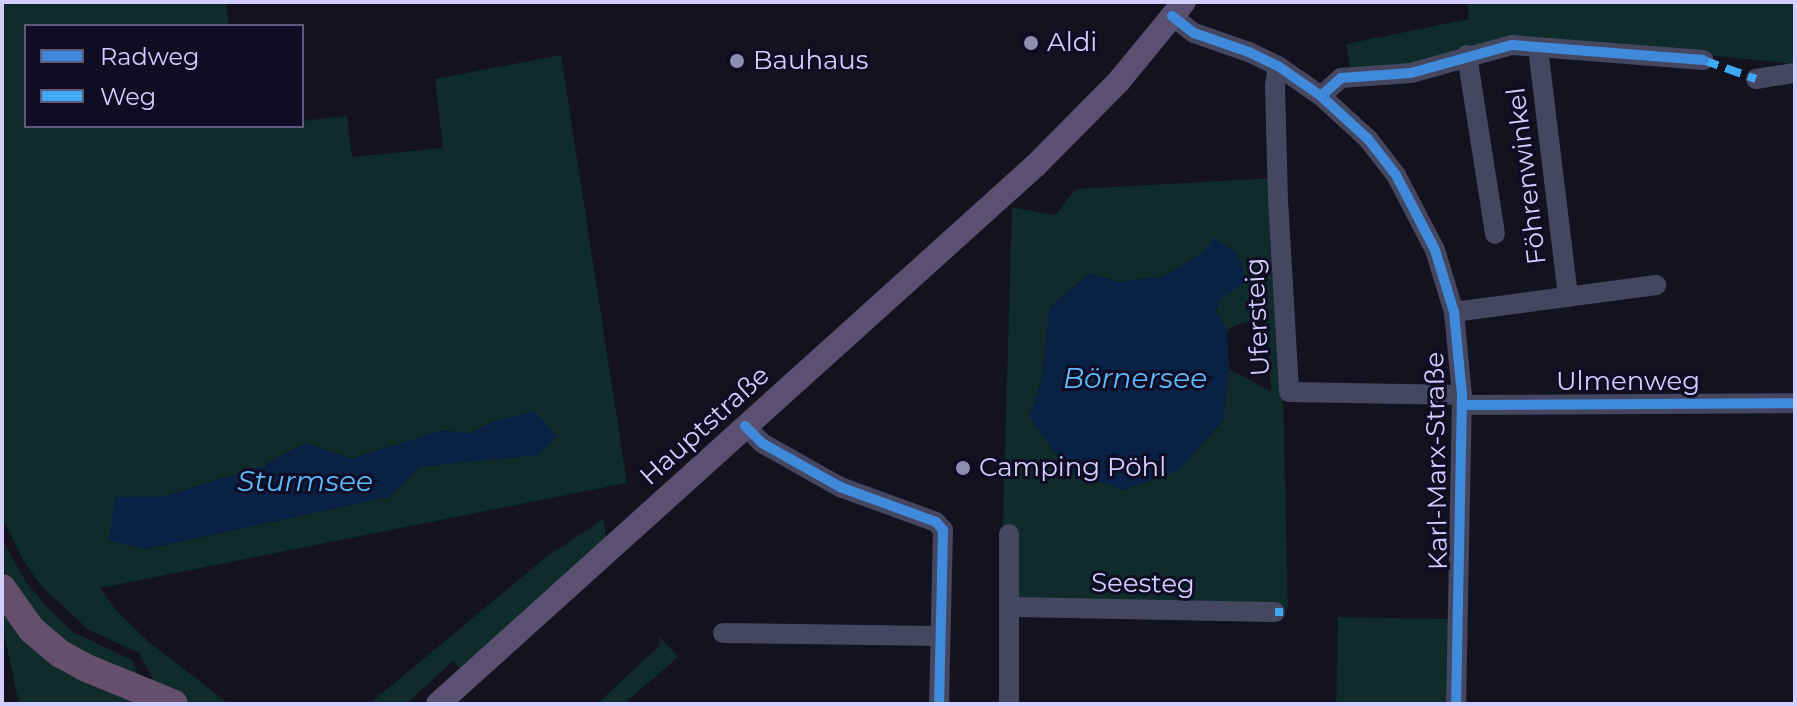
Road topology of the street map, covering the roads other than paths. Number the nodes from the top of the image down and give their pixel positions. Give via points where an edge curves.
1 (1178, 9) edge
2 (1538, 48) junction
3 (1467, 55) junction
4 (1703, 60) dead end
5 (1278, 66) junction
6 (1795, 73) edge
7 (1756, 79) dead end
8 (1321, 96) junction
9 (1495, 234) dead end
10 (1656, 285) dead end
11 (1568, 297) junction
12 (1454, 312) junction
13 (1462, 400) junction
14 (1795, 403) edge
15 (745, 426) junction
16 (1009, 534) dead end
17 (2, 588) edge
18 (1011, 607) junction
19 (1275, 612) dead end
20 (723, 633) dead end
21 (939, 636) junction
22 (174, 704) edge
23 (439, 704) edge
24 (939, 704) edge
25 (1009, 704) edge
26 (1456, 704) edge

1 - 5 street, Karl-Marx-Straße via 1194,33
1 - 15 main road, Hauptstraße via 1088,113
2 - 3 street via 1512,45
2 - 4 street
2 - 11 street, Föhrenwinkel
3 - 8 street via 1411,73 1341,78
3 - 9 street
5 - 8 street, Karl-Marx-Straße
5 - 13 street, Ufersteig via 1278,199 1289,392
6 - 7 street
8 - 12 street, Karl-Marx-Straße via 1368,139 1403,186 1435,250
10 - 11 street, Föhrenwinkel
11 - 12 street, Föhrenwinkel
12 - 13 street, Karl-Marx-Straße
13 - 14 street, Ulmenweg
13 - 26 street, Karl-Marx-Straße
15 - 21 street via 762,443 840,487 936,522 943,530
15 - 23 main road, Hauptstraße
16 - 18 street
17 - 22 highway via 32,630 61,654
18 - 19 street, Seesteg
18 - 25 street
20 - 21 street
21 - 24 street

